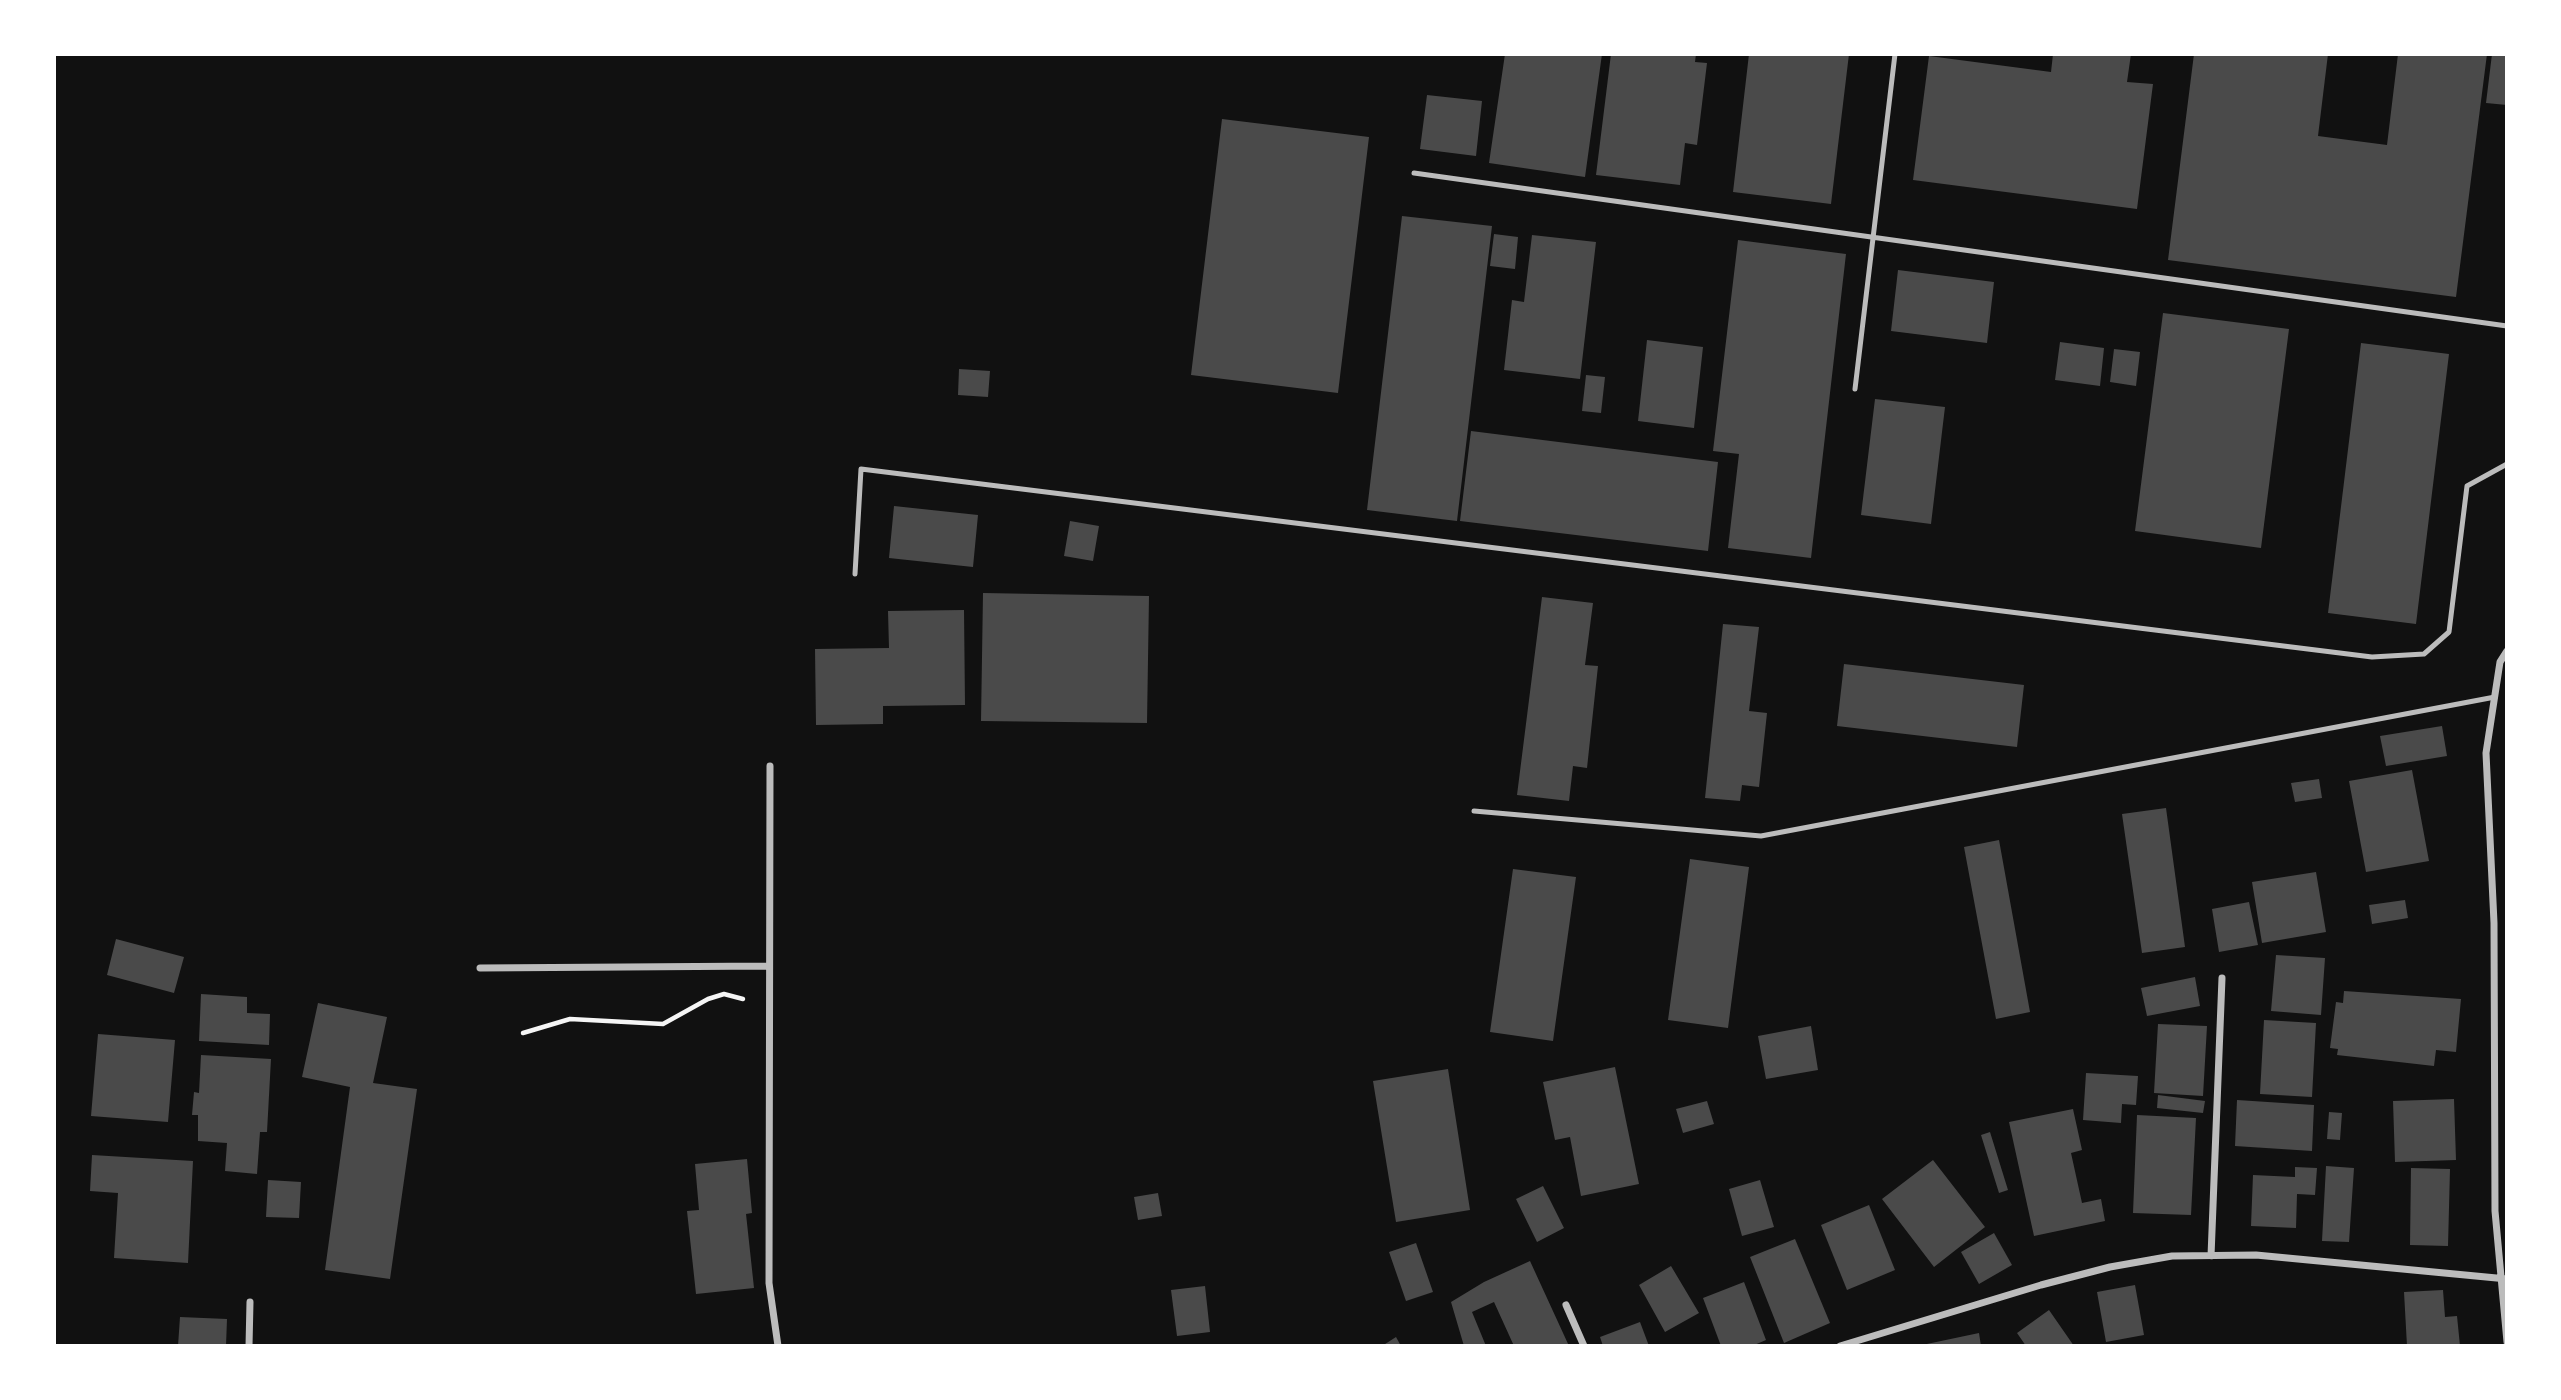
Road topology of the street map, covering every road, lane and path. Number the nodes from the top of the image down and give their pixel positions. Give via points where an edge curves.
1 (1895, 54) edge
2 (1414, 173) dead end
3 (1874, 238) junction
4 (2507, 326) edge
5 (1856, 389) dead end
6 (2507, 464) edge
7 (855, 574) dead end
8 (2507, 651) edge
9 (2495, 697) junction
10 (770, 766) dead end
11 (1474, 811) dead end
12 (768, 966) junction
13 (480, 968) dead end
14 (2222, 978) dead end
15 (768, 1010) junction
16 (523, 1033) dead end
17 (2211, 1256) junction
18 (2504, 1279) edge
19 (250, 1302) dead end
20 (1566, 1305) dead end
21 (2507, 1342) edge
22 (249, 1346) edge
23 (778, 1346) edge
24 (1584, 1346) edge
25 (1840, 1346) edge

1 - 3 lane
2 - 3 lane
3 - 4 lane
3 - 5 lane
6 - 7 lane via 2468,486 2449,632 2424,654 2372,657 861,470
8 - 9 street via 2500,662
9 - 11 lane via 1761,836
9 - 18 street via 2486,753 2494,923 2495,1211
10 - 12 street
12 - 13 street
12 - 15 street
14 - 17 street
15 - 16 path via 724,995 663,1024 570,1019
15 - 23 street via 769,1283
17 - 18 street via 2256,1255
17 - 25 street via 2172,1256 2110,1267
18 - 21 street
19 - 22 street
20 - 24 street

